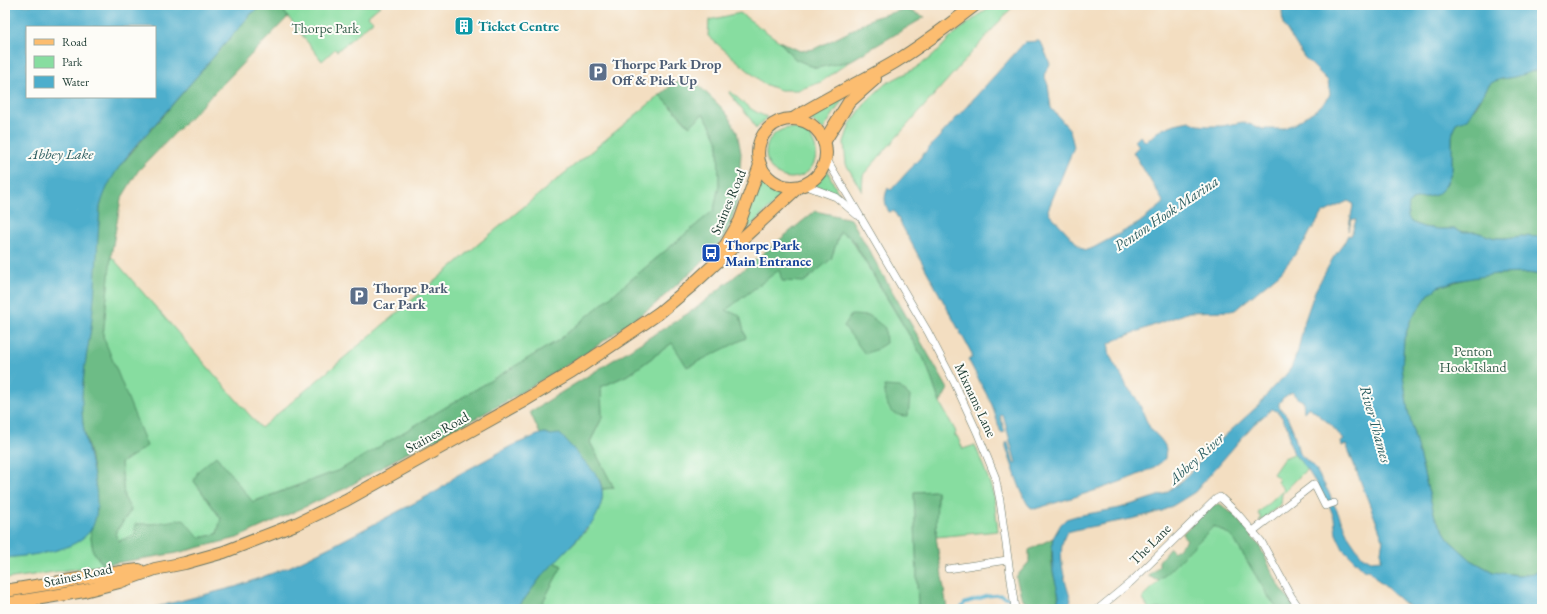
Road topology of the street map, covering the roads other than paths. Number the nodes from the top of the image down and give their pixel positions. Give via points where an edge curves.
1 (975, 5) edge
2 (896, 61) junction
3 (793, 119) junction
4 (824, 142) junction
5 (826, 158) junction
6 (760, 165) junction
7 (801, 186) junction
8 (862, 220) junction
9 (709, 270) junction
10 (1332, 505) dead end
11 (1253, 531) junction
12 (1007, 560) junction
13 (948, 569) dead end
14 (155, 570) junction
15 (5, 592) edge
16 (5, 604) edge
17 (1015, 609) edge
18 (1098, 609) edge
19 (1300, 609) edge

1 - 2 main road
2 - 3 main road
2 - 4 main road via 849,102
3 - 4 main road via 812,126
3 - 6 main road via 777,122 765,132 758,146
4 - 5 main road
5 - 7 main road via 819,175
5 - 8 street, Mixnams Lane
6 - 7 main road via 764,174 779,185
6 - 9 main road, Staines Road via 740,221
7 - 8 street, Mixnams Lane via 836,197
7 - 9 main road, Staines Road
8 - 12 street, Mixnams Lane via 928,332 977,432 995,476
9 - 14 main road, Staines Road via 659,313 572,372 346,500 251,542
10 - 11 street via 1323,504 1314,484
11 - 18 street, The Lane via 1220,497 1216,499 1132,581
11 - 19 street via 1264,545 1287,590
12 - 13 street
12 - 17 street, Mixnams Lane
14 - 15 main road, Staines Road via 121,572
14 - 16 main road, Staines Road via 84,591

